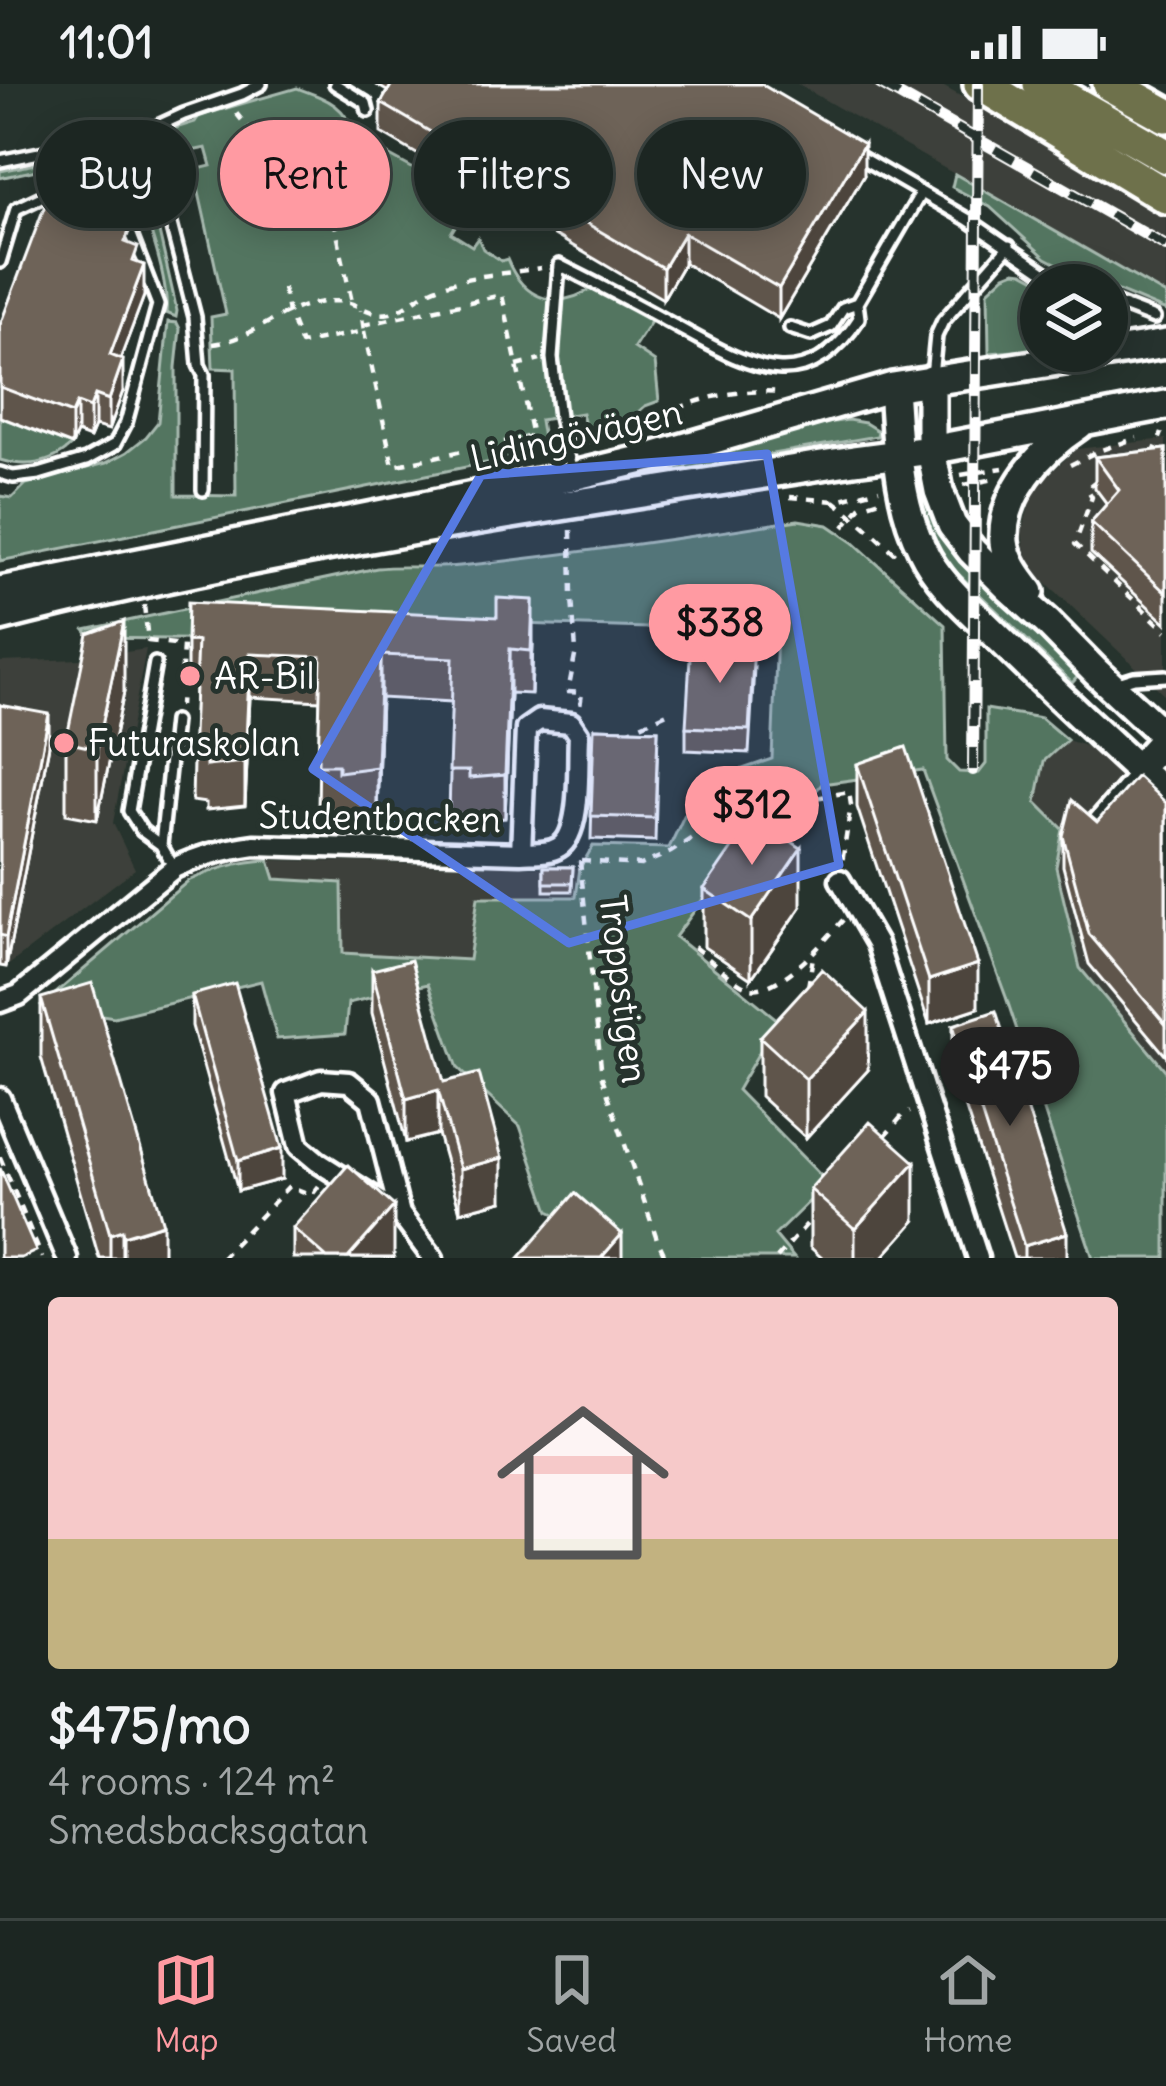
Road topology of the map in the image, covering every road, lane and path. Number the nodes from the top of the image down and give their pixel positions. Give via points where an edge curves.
1 (261, 84) edge
2 (335, 84) edge
3 (981, 84) edge
4 (1040, 84) edge
5 (1111, 84) edge
6 (229, 106) dead end
7 (368, 111) dead end
8 (1166, 115) edge
9 (171, 120) edge
10 (241, 120) edge
11 (847, 149) edge
12 (36, 154) edge
13 (1166, 156) edge
14 (0, 161) edge
15 (921, 193) junction
16 (1166, 196) edge
17 (36, 199) edge
18 (128, 228) edge
19 (172, 228) edge
20 (337, 228) edge
21 (1010, 247) junction
22 (0, 262) edge
23 (1033, 264) edge
24 (559, 265) junction
25 (284, 288) dead end
26 (857, 303) junction
27 (353, 304) junction
28 (1128, 308) edge
29 (361, 309) junction
30 (289, 312) junction
31 (1154, 318) dead end
32 (363, 328) junction
33 (790, 328) dead end
34 (1166, 344) edge
35 (199, 345) junction
36 (931, 380) junction
37 (893, 387) junction
38 (1084, 422) junction
39 (1165, 423) edge
40 (931, 450) junction
41 (898, 454) junction
42 (1149, 464) edge
43 (1068, 466) dead end
44 (1003, 468) dead end
45 (1108, 471) edge
46 (0, 473) edge
47 (963, 475) dead end
48 (573, 476) junction
49 (1004, 483) dead end
50 (964, 485) dead end
51 (203, 490) dead end
52 (887, 499) dead end
53 (834, 501) dead end
54 (851, 515) junction
55 (569, 517) dead end
56 (844, 527) dead end
57 (903, 561) dead end
58 (0, 591) edge
59 (144, 605) dead end
60 (0, 617) edge
61 (1047, 622) junction
62 (1166, 631) edge
63 (155, 663) dead end
64 (1166, 676) edge
65 (1110, 685) junction
66 (582, 693) dead end
67 (674, 710) dead end
68 (174, 721) joint
69 (622, 733) edge
70 (1166, 737) edge
71 (1137, 769) junction
72 (1166, 796) edge
73 (1086, 829) edge
74 (161, 845) junction
75 (521, 853) junction
76 (175, 868) junction
77 (840, 880) joint
78 (855, 907) junction
79 (694, 947) dead end
80 (814, 951) junction
81 (807, 994) edge
82 (0, 1002) edge
83 (0, 1098) edge
84 (927, 1102) junction
85 (872, 1151) edge
86 (0, 1157) edge
87 (312, 1195) dead end
88 (824, 1204) edge
89 (400, 1214) junction
90 (42, 1258) edge
91 (67, 1258) edge
92 (221, 1258) edge
93 (433, 1258) edge
94 (666, 1258) edge
95 (777, 1258) edge
96 (978, 1258) edge

1 - 9 lane
2 - 7 lane
3 - 16 highway
4 - 13 highway
5 - 8 highway
6 - 10 path
11 - 15 lane
12 - 14 lane
15 - 21 lane
15 - 26 lane
17 - 22 lane via 16,209
18 - 46 lane via 158,305 126,423 115,444 86,460 39,474
19 - 35 lane
20 - 27 path
21 - 23 lane
21 - 36 lane via 943,321
24 - 26 lane via 746,364 782,369 832,353 859,318
24 - 29 path via 468,279 395,312
24 - 48 lane via 552,358
25 - 30 path
26 - 33 lane via 811,335
27 - 29 path
27 - 30 path
28 - 31 lane
29 - 32 path
30 - 32 path via 302,344
30 - 35 path via 230,342
32 - 32 path via 393,466 532,436 502,295
34 - 36 main road, Lidingövägen
35 - 51 lane
36 - 37 main road, Lidingövägen
36 - 40 main road
37 - 41 main road
37 - 48 main road, Lidingövägen
38 - 39 main road, Lidingövägen
38 - 40 main road, Lidingövägen
38 - 61 main road via 1032,467 1006,522 1008,557
39 - 42 path
39 - 43 path
40 - 41 main road, Lidingövägen
40 - 61 main road via 952,525
41 - 60 main road, Lidingövägen via 387,535
41 - 71 main road via 914,530 934,570
44 - 47 path
45 - 62 path via 1087,488 1092,497 1075,544
48 - 58 main road, Lidingövägen
49 - 50 path
52 - 54 path
53 - 54 path
54 - 56 path
54 - 57 path
55 - 66 path via 576,651 568,692
59 - 68 path via 148,641 183,645
61 - 65 main road
63 - 74 lane via 129,811
64 - 65 lane
65 - 70 main road
67 - 69 path
68 - 74 lane
70 - 71 main road
71 - 72 main road
71 - 73 lane
74 - 76 lane
75 - 75 street, Studentbacken via 565,845 574,830 579,735 572,723 539,720 526,728
75 - 76 street, Studentbacken via 255,845
76 - 82 street, Studentbacken
77 - 78 street
77 - 94 path, Troppstigen via 849,792 710,826 641,865 580,861 602,1077
78 - 80 path
78 - 84 street via 877,944
79 - 80 path via 748,987 770,987
80 - 81 path
83 - 91 street
84 - 85 path via 903,1115
84 - 96 street
86 - 90 path
87 - 92 path via 289,1186
88 - 95 path
89 - 89 street via 371,1100 349,1082 321,1080 286,1093 299,1146
89 - 93 street

